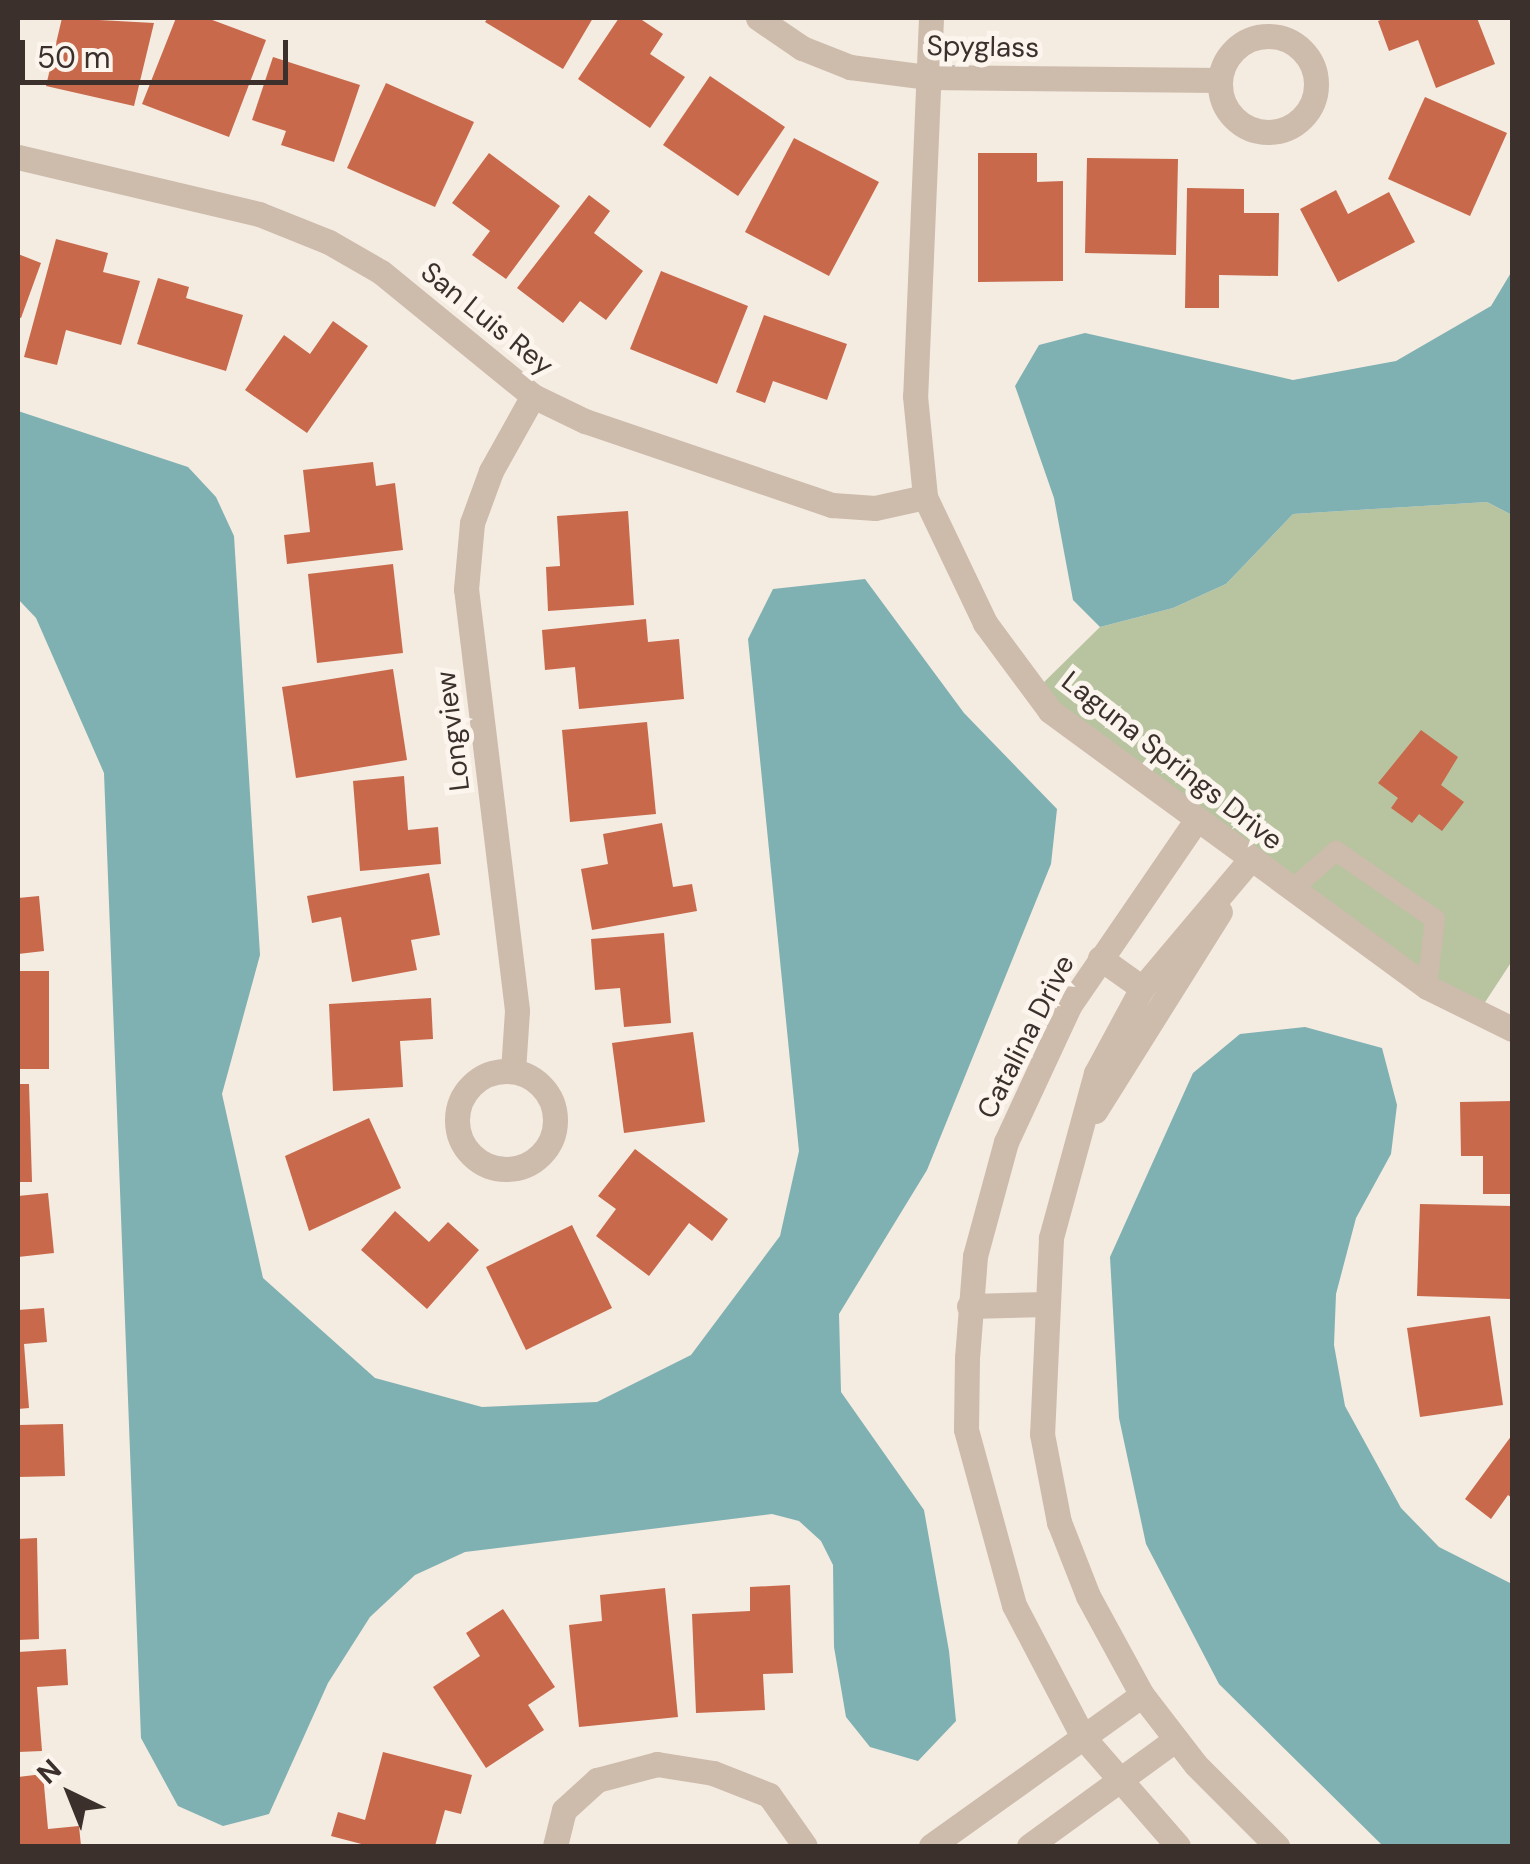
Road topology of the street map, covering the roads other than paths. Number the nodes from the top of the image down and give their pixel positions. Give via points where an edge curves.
1 (758, 18) edge
2 (930, 18) edge
3 (928, 77) junction
4 (1220, 80) dead end
5 (18, 156) edge
6 (533, 396) junction
7 (925, 497) junction
8 (1196, 822) junction
9 (1249, 860) junction
10 (1291, 890) junction
11 (1100, 958) junction
12 (1427, 987) junction
13 (1142, 988) junction
14 (1512, 1029) edge
15 (512, 1071) dead end
16 (1082, 1132) junction
17 (1046, 1304) junction
18 (969, 1306) junction
19 (1142, 1694) junction
20 (1083, 1737) junction
21 (1176, 1740) junction
22 (1121, 1782) junction
23 (555, 1846) edge
24 (805, 1846) edge
25 (931, 1846) edge
26 (1029, 1846) edge
27 (1178, 1846) edge
28 (1277, 1846) edge

1 - 3 street, Spyglass via 802,48 850,67
2 - 3 street, Laguna Springs Drive
3 - 4 street, Spyglass
3 - 7 street, Laguna Springs Drive via 915,396
5 - 6 street, San Luis Rey via 259,214 329,242 381,272
6 - 7 street, San Luis Rey via 832,505 875,508
6 - 15 street, Longview via 491,471 472,523 466,589 518,1010
7 - 8 street, Laguna Springs Drive via 985,623 1050,711
8 - 9 street, Laguna Springs Drive
8 - 11 street, Catalina Drive
9 - 10 street, Laguna Springs Drive
9 - 13 street
9 - 16 street
10 - 12 street, Laguna Springs Drive
10 - 12 lane via 1336,851 1434,920
11 - 13 street
11 - 18 street, Catalina Drive via 1042,1058 1006,1142
12 - 14 street, Laguna Springs Drive
13 - 16 street via 1096,1073
16 - 17 street via 1051,1238
17 - 18 street
17 - 19 street via 1042,1434 1060,1522 1088,1596
18 - 20 street, Catalina Drive via 966,1429 992,1542 1014,1605
19 - 20 street
19 - 21 street
20 - 22 street, Catalina Drive
20 - 25 street
21 - 22 street
21 - 28 street
22 - 26 street
22 - 27 street, Catalina Drive
23 - 24 street via 564,1810 597,1780 657,1764 714,1773 769,1795

